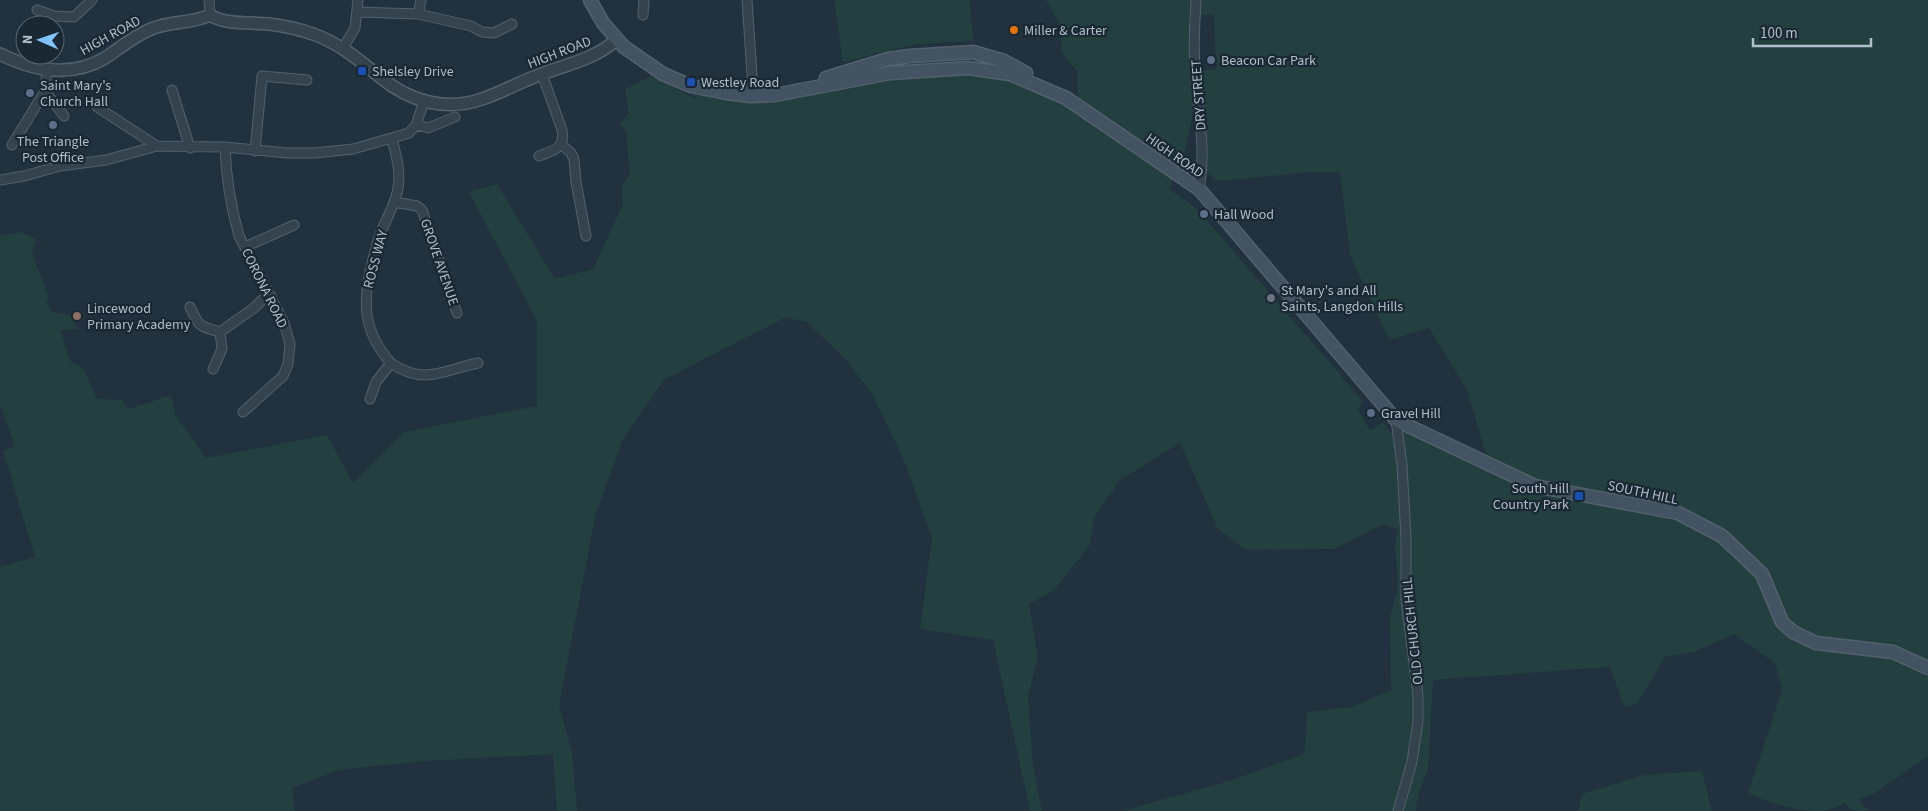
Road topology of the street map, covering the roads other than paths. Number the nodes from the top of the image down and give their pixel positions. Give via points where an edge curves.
1 (92, 0) edge
2 (209, 0) edge
3 (358, 0) edge
4 (421, 0) edge
5 (590, 0) edge
6 (644, 0) edge
7 (747, 0) edge
8 (1196, 0) edge
9 (37, 10) dead end
10 (357, 12) junction
11 (418, 14) junction
12 (210, 15) junction
13 (643, 15) dead end
14 (512, 24) dead end
15 (616, 40) junction
16 (343, 48) junction
17 (0, 54) edge
18 (47, 70) junction
19 (542, 74) junction
20 (307, 80) dead end
21 (172, 90) dead end
22 (45, 92) junction
23 (751, 96) junction
24 (424, 101) junction
25 (97, 107) dead end
26 (64, 116) dead end
27 (455, 117) dead end
28 (416, 126) junction
29 (392, 139) junction
30 (561, 144) junction
31 (12, 145) dead end
32 (158, 146) junction
33 (224, 147) junction
34 (190, 148) junction
35 (255, 151) junction
36 (539, 156) dead end
37 (0, 180) edge
38 (1198, 189) junction
39 (394, 202) junction
40 (294, 225) dead end
41 (586, 236) dead end
42 (245, 247) junction
43 (271, 296) junction
44 (190, 307) dead end
45 (457, 313) dead end
46 (220, 332) junction
47 (391, 363) junction
48 (478, 363) dead end
49 (213, 369) dead end
50 (370, 399) dead end
51 (243, 412) dead end
52 (1396, 420) junction
53 (1928, 668) edge
54 (1398, 811) edge

1 - 9 street via 74,17 54,16
2 - 12 street
3 - 10 street
4 - 11 street
5 - 15 main road
6 - 13 street
7 - 23 street
8 - 38 street, DRY STREET via 1195,66 1203,169
10 - 11 street
10 - 16 street via 352,34
11 - 14 street via 471,26 482,32 494,33
12 - 16 street, HIGH ROAD via 222,20 291,28 314,34
12 - 18 street, HIGH ROAD via 151,29 85,67
15 - 19 street, HIGH ROAD via 593,56
15 - 23 main road, HIGH ROAD via 663,74 692,86
16 - 24 street, HIGH ROAD via 394,88
17 - 18 street, HIGH ROAD via 21,64
18 - 22 street
19 - 24 street, HIGH ROAD via 474,102 445,105
19 - 30 street via 562,130
20 - 35 street via 262,76
21 - 34 street
22 - 26 street
22 - 31 street
23 - 38 main road, HIGH ROAD via 775,96 890,73 954,67 994,70 1066,98
24 - 28 street
25 - 32 street
27 - 28 street via 428,128
28 - 29 street via 409,133
29 - 35 street via 328,152
29 - 39 street, ROSS WAY via 399,174
30 - 36 street
30 - 41 street via 575,162
32 - 34 street
32 - 37 street via 106,160 60,166
33 - 34 street
33 - 35 street
33 - 42 street, CORONA ROAD via 235,220
38 - 52 main road, HIGH ROAD
39 - 45 street, GROVE AVENUE via 422,210
39 - 47 street, ROSS WAY via 378,241 365,298 372,336
40 - 42 street
42 - 43 street, CORONA ROAD
43 - 46 street
43 - 51 street, CORONA ROAD via 288,335 288,364 280,379
44 - 46 street via 204,328
46 - 49 street via 222,349
47 - 48 street via 410,374 426,376
47 - 50 street via 376,382
52 - 53 main road, SOUTH HILL via 1535,486 1678,513 1722,536 1762,574 1782,622 1793,632 1816,643 1893,652
52 - 54 street, OLD CHURCH HILL via 1402,466 1406,599 1418,696 1412,762

